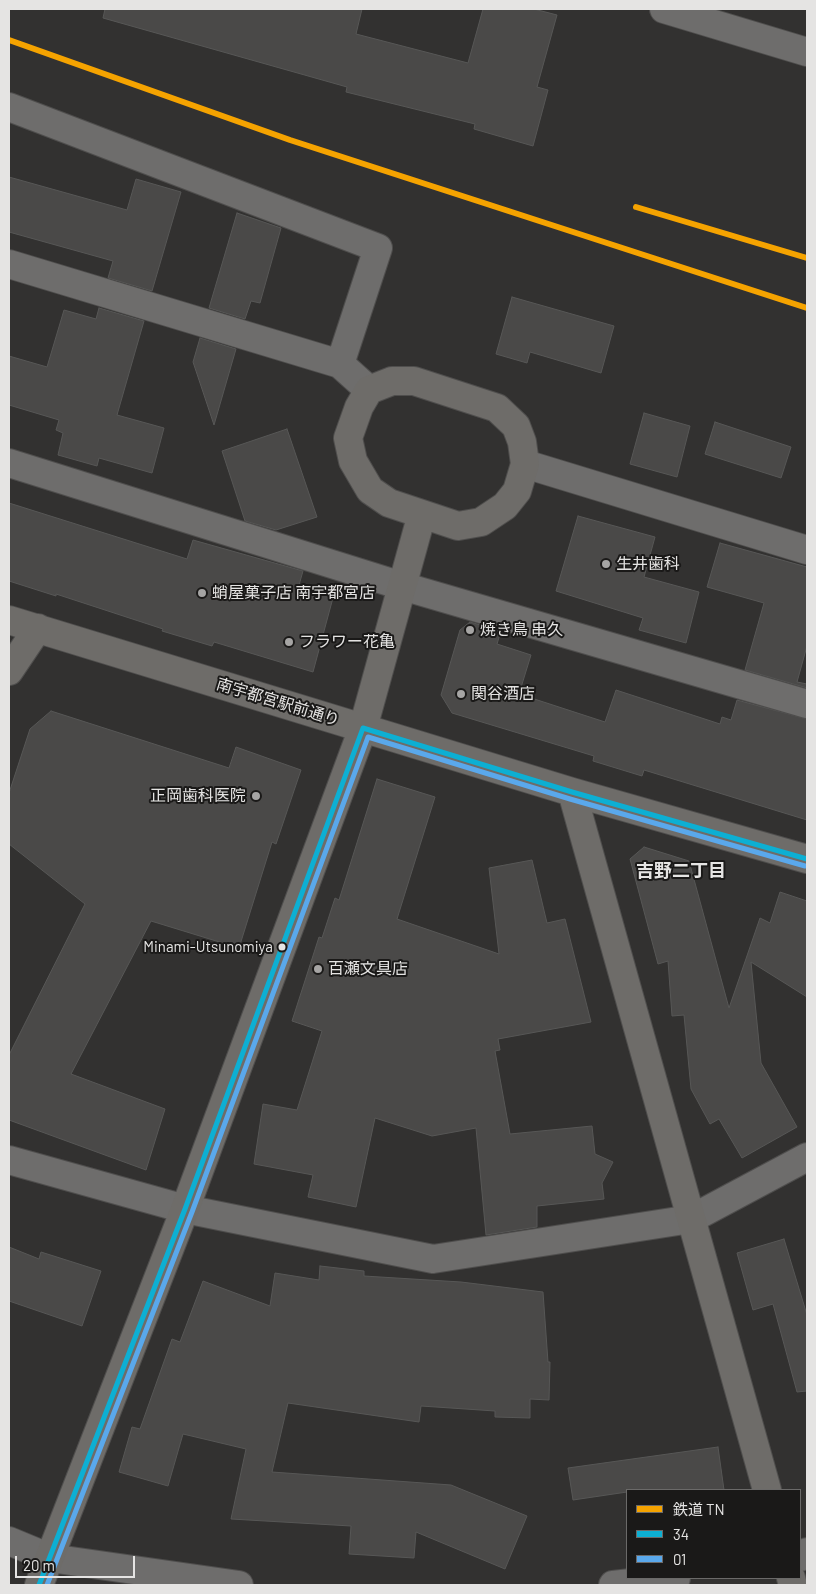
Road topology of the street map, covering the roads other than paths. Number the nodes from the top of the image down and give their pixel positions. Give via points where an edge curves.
1 (664, 9) edge
2 (807, 52) edge
3 (9, 107) edge
4 (9, 264) edge
5 (340, 364) junction
6 (369, 390) junction
7 (9, 463) edge
8 (525, 464) junction
9 (422, 514) junction
10 (807, 550) edge
11 (402, 586) junction
12 (9, 620) edge
13 (38, 628) junction
14 (9, 671) edge
15 (807, 704) edge
16 (363, 728) junction
17 (572, 792) junction
18 (807, 859) edge
19 (807, 1157) edge
20 (9, 1160) edge
21 (185, 1209) junction
22 (691, 1219) junction
23 (767, 1489) edge
24 (9, 1541) edge
25 (50, 1558) junction
26 (667, 1579) edge
27 (39, 1585) edge
28 (240, 1585) edge
29 (613, 1585) edge

1 - 2 street
3 - 5 street via 378,248
4 - 5 street
5 - 6 street
6 - 8 street via 392,381 414,381 497,408 516,426
6 - 9 street via 348,438 353,461 370,490 389,503
7 - 11 street
8 - 9 street via 517,491 505,506 481,522 458,526
8 - 10 street
9 - 11 street
11 - 15 street
11 - 16 street
12 - 13 street, 南宇都宮駅前通り
13 - 14 street
13 - 16 street, 南宇都宮駅前通り
16 - 17 street, 南宇都宮駅前通り
16 - 21 street
17 - 18 street, 南宇都宮駅前通り
17 - 22 street
19 - 22 street
20 - 21 street
21 - 22 street via 433,1259
21 - 25 street
22 - 23 street
24 - 25 street
25 - 27 street
25 - 28 street
26 - 29 street

